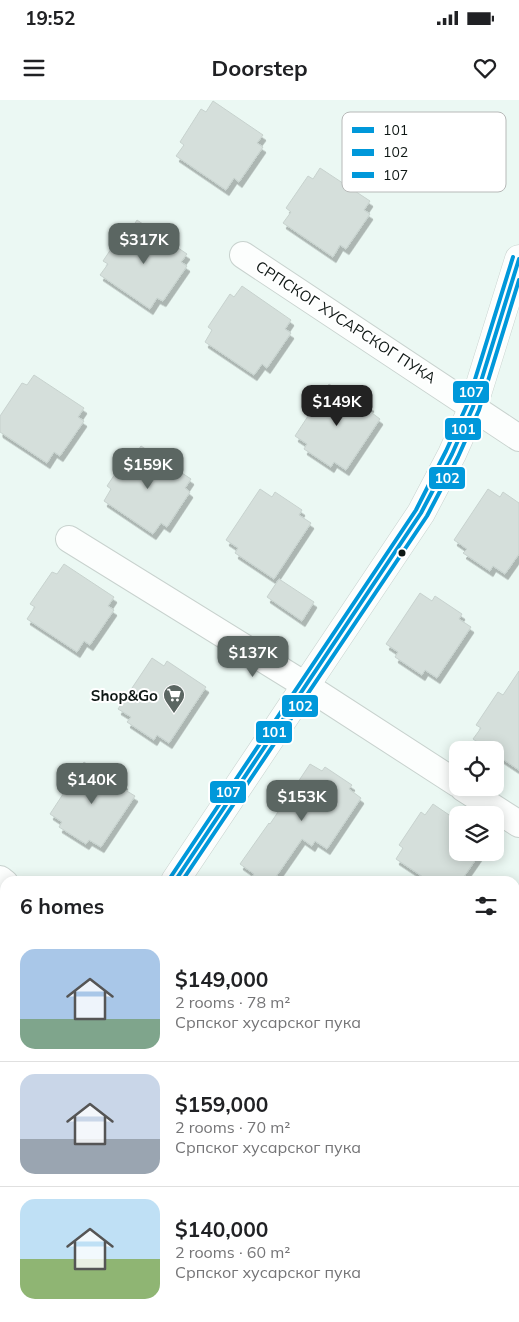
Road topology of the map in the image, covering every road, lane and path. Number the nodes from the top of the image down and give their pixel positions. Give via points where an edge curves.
1 (243, 255) dead end
2 (519, 260) edge
3 (473, 407) junction
4 (519, 438) edge
5 (69, 540) dead end
6 (305, 685) junction
7 (449, 778) edge
8 (475, 796) edge
9 (519, 824) edge
10 (178, 876) edge

1 - 3 street, СРПСКОГ ХУСАРСКОГ ПУКА
2 - 3 street
3 - 4 street, СРПСКОГ ХУСАРСКОГ ПУКА
3 - 6 street via 421,513
5 - 6 street
6 - 7 street
6 - 10 street
8 - 9 street

